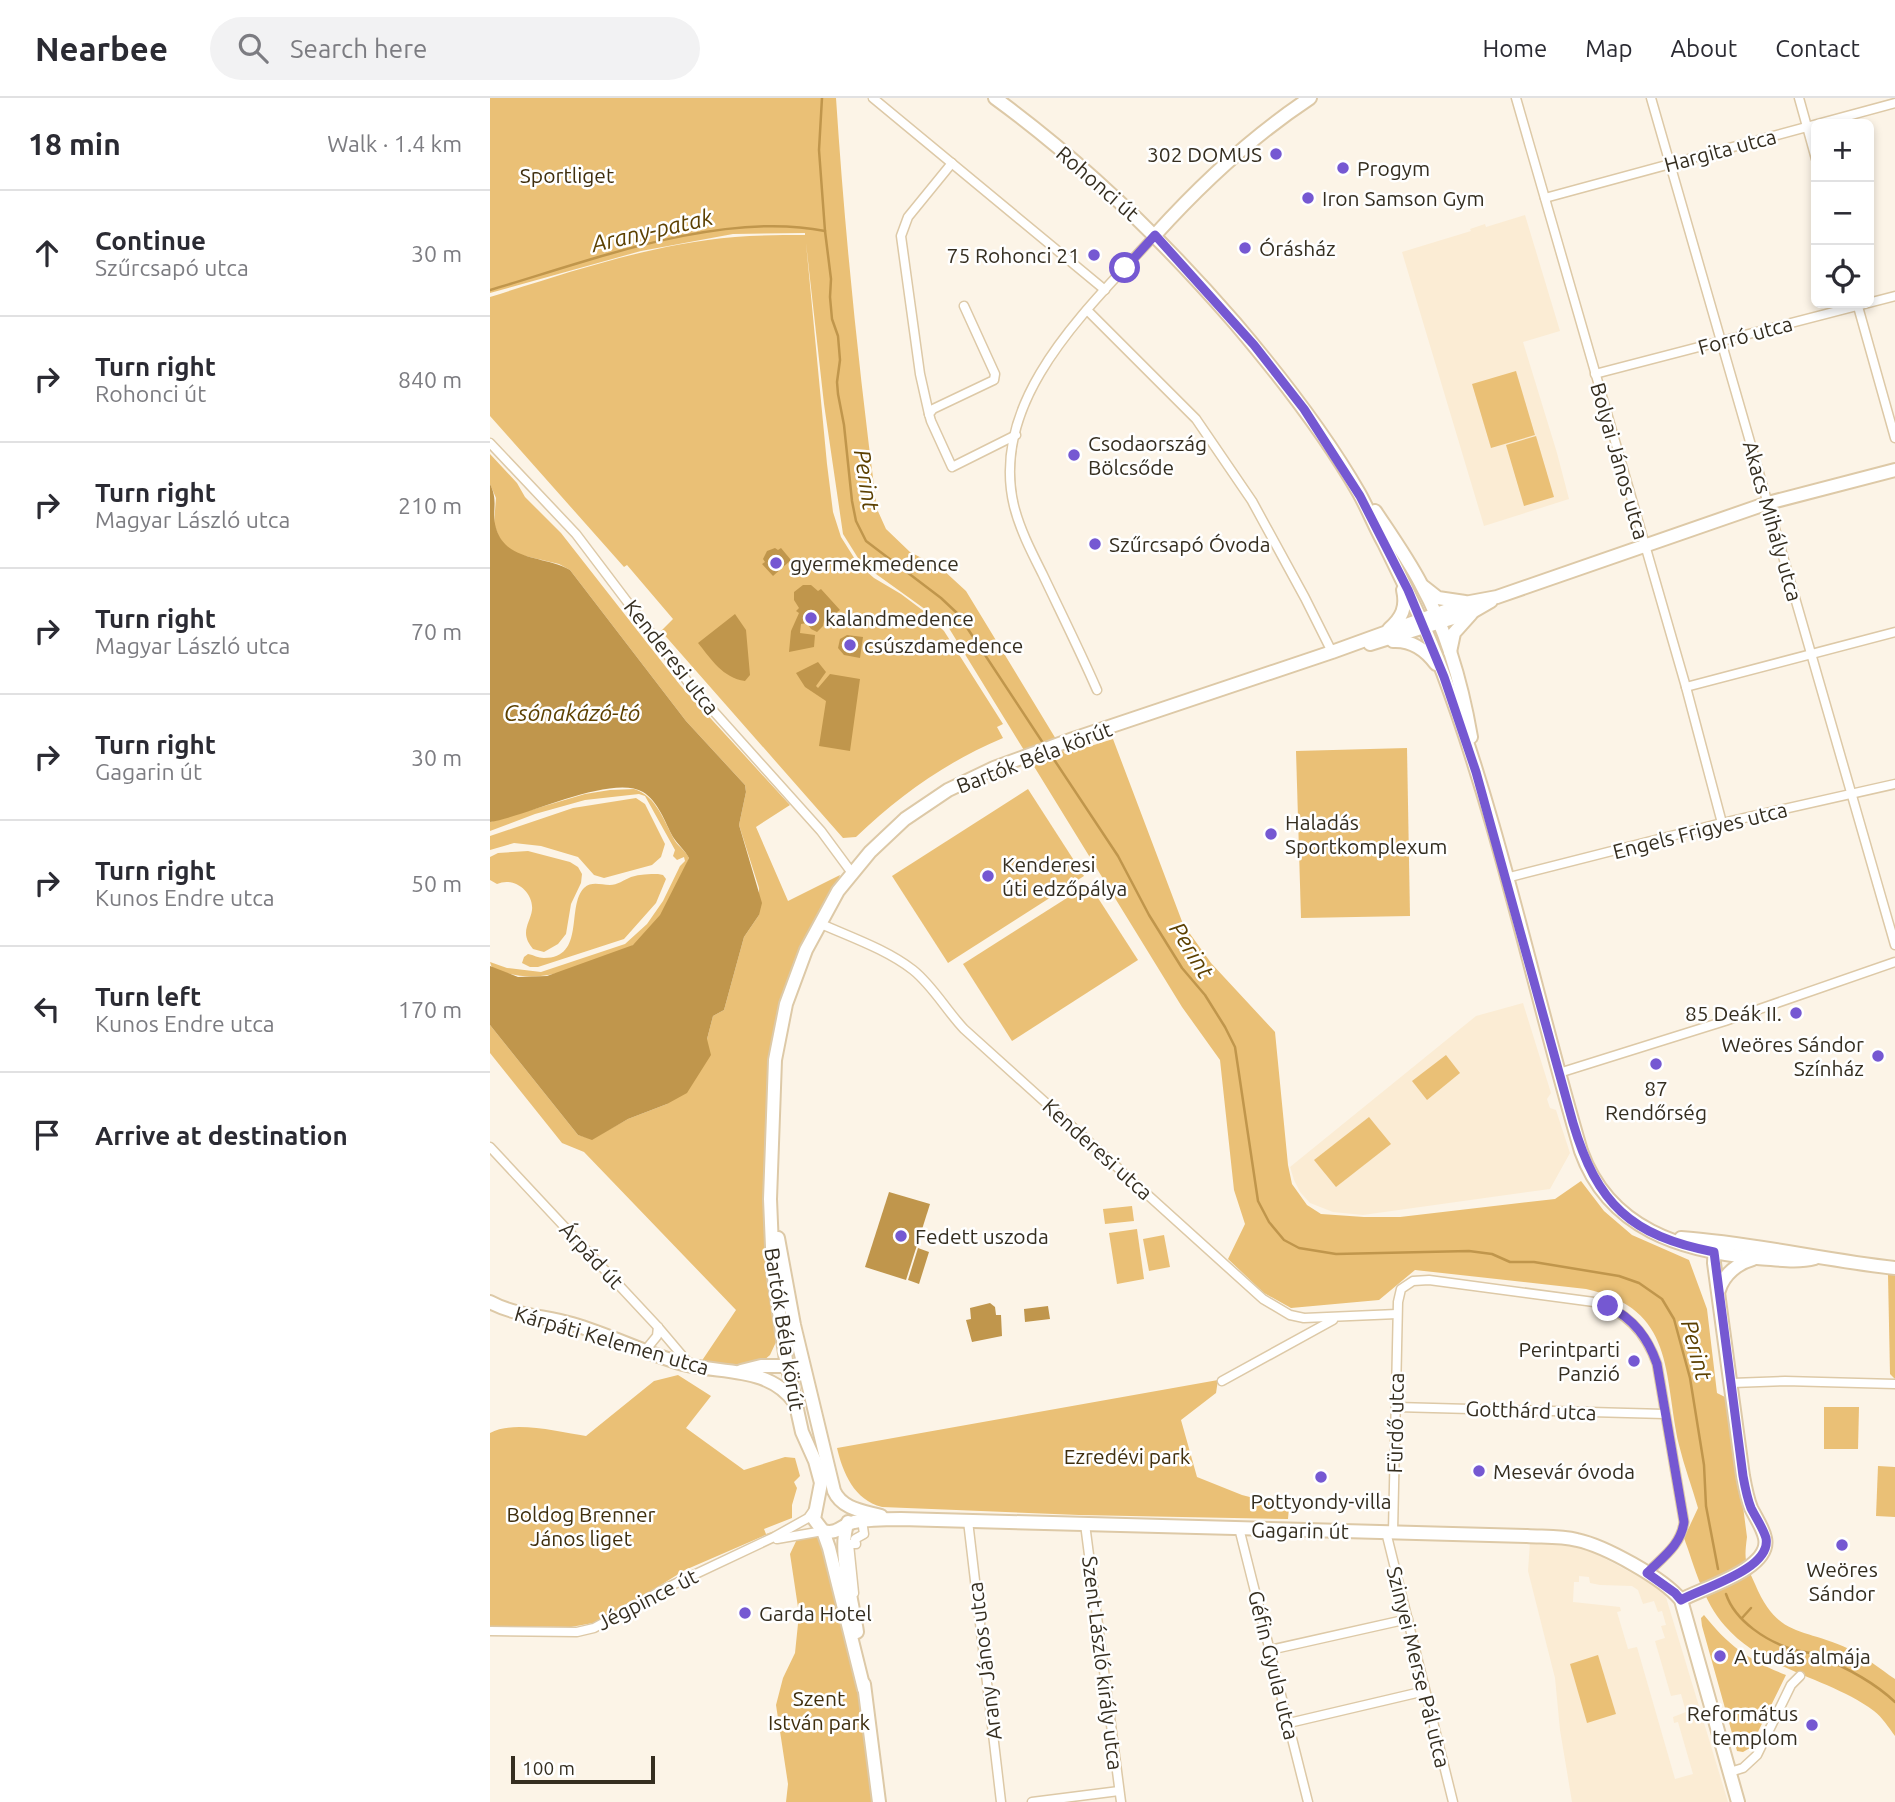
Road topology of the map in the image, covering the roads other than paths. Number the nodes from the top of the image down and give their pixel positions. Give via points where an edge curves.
1 (873, 98) edge
2 (995, 98) edge
3 (1310, 98) edge
4 (1516, 98) edge
5 (1651, 98) edge
6 (1799, 98) edge
7 (1895, 103) edge
8 (1807, 127) junction
9 (1811, 141) edge
10 (952, 163) junction
11 (1670, 164) junction
12 (1545, 198) junction
13 (1155, 235) junction
14 (1105, 290) junction
15 (1895, 296) edge
16 (1874, 300) edge
17 (964, 306) dead end
18 (1842, 308) edge
19 (1858, 308) edge
20 (1087, 310) junction
21 (1721, 341) junction
22 (1595, 374) junction
23 (929, 414) junction
24 (1016, 435) junction
25 (1895, 438) edge
26 (490, 443) edge
27 (1895, 470) edge
28 (1348, 475) junction
29 (1768, 503) junction
30 (1384, 544) junction
31 (1644, 546) junction
32 (1422, 584) junction
33 (1471, 607) junction
34 (1437, 618) junction
35 (1423, 623) junction
36 (1895, 632) edge
37 (1384, 636) junction
38 (1332, 652) junction
39 (1450, 652) junction
40 (1812, 654) junction
41 (1444, 677) junction
42 (1686, 687) junction
43 (1097, 690) dead end
44 (1476, 772) junction
45 (1895, 784) edge
46 (1852, 794) junction
47 (1722, 824) junction
48 (852, 873) junction
49 (1506, 878) junction
50 (819, 923) junction
51 (1895, 945) edge
52 (1895, 962) edge
53 (1559, 1073) junction
54 (490, 1147) edge
55 (771, 1161) junction
56 (1715, 1247) junction
57 (1766, 1258) junction
58 (1815, 1258) junction
59 (1895, 1268) edge
60 (1719, 1290) junction
61 (493, 1306) edge
62 (1397, 1314) junction
63 (1336, 1318) junction
64 (658, 1327) junction
65 (781, 1330) junction
66 (644, 1352) junction
67 (803, 1365) junction
68 (691, 1366) junction
69 (761, 1366) junction
70 (788, 1367) junction
71 (736, 1371) junction
72 (1222, 1381) dead end
73 (1732, 1383) junction
74 (1895, 1384) edge
75 (796, 1407) junction
76 (1396, 1407) junction
77 (1665, 1414) junction
78 (842, 1501) junction
79 (816, 1506) junction
80 (901, 1519) junction
81 (968, 1521) junction
82 (1086, 1524) junction
83 (846, 1525) junction
84 (863, 1527) dead end
85 (1239, 1528) junction
86 (822, 1531) junction
87 (1389, 1532) junction
88 (758, 1545) junction
89 (1647, 1573) junction
90 (1681, 1600) junction
91 (854, 1613) junction
92 (1408, 1619) junction
93 (490, 1631) edge
94 (1270, 1650) junction
95 (1800, 1676) dead end
96 (864, 1689) junction
97 (1425, 1691) junction
98 (1289, 1723) junction
99 (1730, 1772) junction
100 (1119, 1791) junction
101 (879, 1802) edge
102 (1000, 1802) edge
103 (1032, 1802) edge
104 (1121, 1802) edge
105 (1308, 1802) edge
106 (1453, 1802) edge
107 (1738, 1802) edge

1 - 10 street
2 - 13 street, Rohonci út
3 - 13 street via 1234,155
4 - 12 street, Bolyai János utca
5 - 11 street, Akacs Mihály utca
6 - 8 street
7 - 8 street, Hargita utca
8 - 9 street
8 - 11 street, Hargita utca
10 - 14 street
10 - 23 street via 908,217 901,236
11 - 12 street, Hargita utca
11 - 21 street, Akacs Mihály utca
12 - 22 street, Bolyai János utca
13 - 14 street
13 - 28 street, Rohonci út via 1254,345
14 - 20 street
15 - 16 street, Forró utca
17 - 23 street via 995,373 994,380
18 - 21 street, Forró utca
19 - 25 street
20 - 24 street via 1038,377
20 - 38 street via 1196,419 1252,502
21 - 22 street, Forró utca
21 - 29 street, Akacs Mihály utca
22 - 31 street, Bolyai János utca
23 - 24 street via 952,467
24 - 43 street via 1010,476 1014,508
26 - 48 street, Kenderesi utca via 576,534 691,686 807,815
27 - 29 street, Bartók Béla körút
28 - 30 street, Rohonci út
28 - 32 street, Rohonci út
29 - 31 street, Bartók Béla körút
29 - 40 street, Akacs Mihály utca
30 - 35 street, Rohonci út
30 - 37 street via 1405,601 1401,617
31 - 33 street, Bartók Béla körút
31 - 42 street, Bolyai János utca
32 - 33 street via 1438,598
32 - 34 street, Rohonci út
33 - 34 street, Bartók Béla körút
33 - 39 street via 1454,633
34 - 35 street, Bartók Béla körút
34 - 39 street, Rohonci út
35 - 37 street, Bartók Béla körút
35 - 41 street, Rohonci út
36 - 40 street
37 - 38 street, Bartók Béla körút
37 - 41 street via 1424,650
38 - 48 street, Bartók Béla körút via 1021,757 965,781 930,800 886,836
39 - 44 street, Rohonci út
40 - 42 street
40 - 46 street, Akacs Mihály utca
41 - 44 street, Rohonci út
42 - 47 street, Bolyai János utca
44 - 49 street, Rohonci út
45 - 46 street, Engels Frigyes utca
46 - 47 street, Engels Frigyes utca
46 - 51 street, Akacs Mihály utca
47 - 49 street, Engels Frigyes utca
48 - 50 street, Bartók Béla körút
49 - 53 street, Rohonci út
50 - 55 street, Bartók Béla körút via 793,980 783,1018 775,1060
50 - 63 street, Kenderesi utca via 914,970 964,1029 1263,1299 1290,1315
52 - 53 street
53 - 56 street, Rohonci út via 1581,1151 1592,1176 1616,1208 1664,1237
54 - 64 street, Árpád út
55 - 65 street, Bartók Béla körút via 772,1251
55 - 67 street, Bartók Béla körút via 783,1270
56 - 57 street
56 - 58 street
56 - 60 street
57 - 58 street
57 - 60 street via 1738,1265
58 - 59 street
60 - 73 street
61 - 66 street, Kárpáti Kelemen utca via 575,1325
62 - 63 street, Kenderesi utca
62 - 76 street, Fürdő utca
62 - 77 street via 1401,1289 1420,1280 1608,1306 1628,1318 1647,1340 1657,1364
63 - 72 street
64 - 66 street via 657,1336
64 - 68 street, Árpád út
65 - 69 street via 777,1352
65 - 70 street, Bartók Béla körút
66 - 68 street, Kárpáti Kelemen utca
67 - 70 street, Kárpáti Kelemen utca
67 - 78 street, Bartók Béla körút via 834,1491
68 - 71 street, Kárpáti Kelemen utca
69 - 70 street, Kárpáti Kelemen utca
69 - 71 street, Kárpáti Kelemen utca
70 - 75 street, Bartók Béla körút
71 - 75 street, Kárpáti Kelemen utca via 773,1382
73 - 74 street
73 - 90 street via 1748,1502 1766,1542 1761,1556 1742,1572
75 - 79 street, Bartók Béla körút via 821,1483
76 - 77 street, Gotthárd utca
76 - 87 street, Fürdő utca
77 - 89 street via 1683,1534
78 - 79 street via 827,1497
78 - 80 street, Gagarin út via 859,1511
78 - 83 street, Bartók Béla körút via 849,1513
79 - 86 street, Bartók Béla körút via 815,1522
79 - 88 street, Jégpince út via 808,1518
80 - 81 street, Gagarin út
80 - 83 street, Gagarin út
81 - 82 street, Gagarin út
81 - 102 street, Arany János utca
82 - 85 street, Gagarin út
82 - 100 street, Szent László király utca
83 - 86 street, Gagarin út via 835,1532
83 - 91 street, Bartók Béla körút via 845,1556
84 - 91 street via 864,1534 855,1539 856,1544 849,1544
85 - 87 street, Gagarin út
85 - 94 street, Géfin Gyula utca
86 - 88 street, Jégpince út
86 - 96 street, Bartók Béla körút
87 - 89 street, Gagarin út via 1564,1538 1591,1544
87 - 92 street, Szinyei Merse Pál utca
88 - 93 street, Jégpince út via 594,1628 577,1632
89 - 90 street, Gagarin út
90 - 99 street
91 - 96 street, Bartók Béla körút
92 - 94 street
92 - 97 street, Szinyei Merse Pál utca
94 - 98 street, Géfin Gyula utca
95 - 99 street via 1791,1685 1757,1755
96 - 101 street
97 - 98 street
97 - 106 street, Szinyei Merse Pál utca
98 - 105 street, Géfin Gyula utca
99 - 107 street
100 - 103 street
100 - 104 street, Szent László király utca

